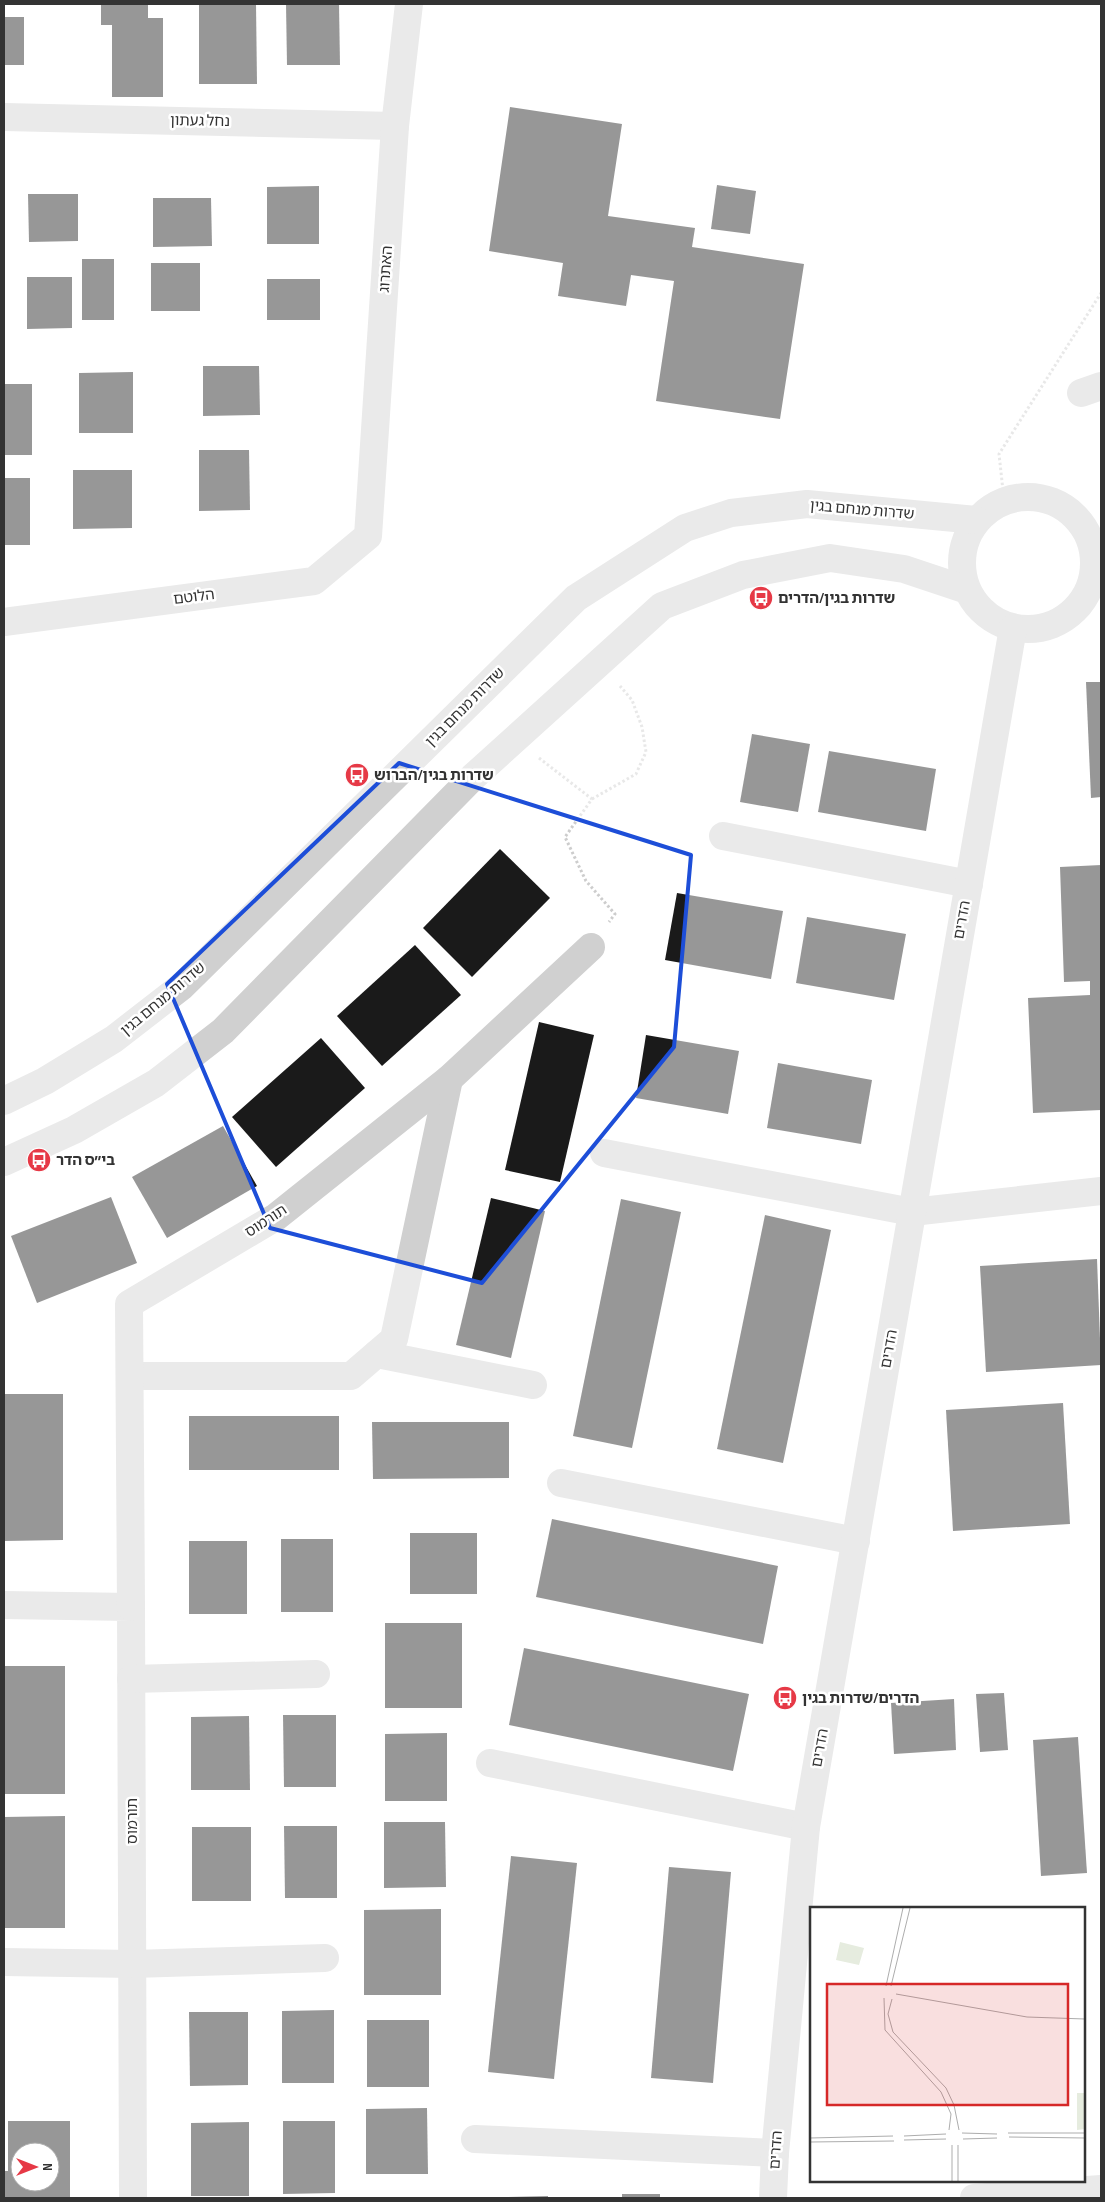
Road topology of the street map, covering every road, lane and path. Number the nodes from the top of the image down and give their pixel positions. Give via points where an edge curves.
1 (409, 4) edge
2 (4, 116) edge
3 (395, 126) junction
4 (1101, 293) edge
5 (1004, 500) junction
6 (976, 520) junction
7 (368, 536) joint
8 (1095, 537) edge
9 (1096, 589) edge
10 (967, 590) junction
11 (4, 622) edge
12 (1013, 628) junction
13 (600, 662) junction
14 (521, 734) junction
15 (592, 799) junction
16 (723, 836) dead end
17 (969, 884) junction
18 (590, 946) joint
19 (449, 1079) junction
20 (4, 1101) edge
21 (604, 1153) dead end
22 (4, 1162) edge
23 (1101, 1191) edge
24 (912, 1212) junction
25 (377, 1354) junction
26 (130, 1376) junction
27 (533, 1386) dead end
28 (561, 1484) dead end
29 (856, 1541) junction
30 (4, 1605) edge
31 (131, 1607) junction
32 (316, 1674) dead end
33 (131, 1679) junction
34 (490, 1763) dead end
35 (806, 1827) junction
36 (325, 1958) dead end
37 (4, 1962) edge
38 (133, 1964) junction
39 (475, 2139) dead end
40 (775, 2154) junction
41 (1101, 2189) edge
42 (133, 2198) edge
43 (773, 2198) edge
44 (974, 2198) edge

1 - 3 street, האתרוג
2 - 3 street, נחל געתון
3 - 7 street, האתרוג
4 - 5 path via 999,454
5 - 6 street
5 - 8 street via 1022,496 1058,502
6 - 10 street via 965,540 961,563
6 - 20 street, שדרות מנחם בגין via 807,504 731,513 685,528 576,598 181,987 114,1039 45,1081
7 - 11 street, הלוטם via 314,581
8 - 9 street
9 - 12 street via 1058,623 1036,629
10 - 12 street via 980,609 998,623
10 - 13 street via 904,569 830,558 743,575 662,606
12 - 17 street, הדרים
13 - 14 street
13 - 15 path via 632,700 642,727 646,752 636,774
14 - 15 path via 539,758
14 - 22 street via 473,777 223,1031 156,1083 74,1130
15 - 18 path via 566,837 586,881 615,914
16 - 17 street
17 - 24 street, הדרים
18 - 19 street, תורמוס
19 - 25 street via 394,1339
19 - 26 street, תורמוס via 276,1217 130,1304
21 - 24 street
23 - 24 street
24 - 29 street, הדרים
25 - 26 street via 351,1376
25 - 27 street
26 - 31 street, תורמוס
28 - 29 street
29 - 35 street, הדרים
30 - 31 street
31 - 33 street, תורמוס
32 - 33 street
33 - 38 street, תורמוס
34 - 35 street
35 - 40 street, הדרים
36 - 38 street
37 - 38 street
38 - 42 street, תורמוס
39 - 40 street
40 - 43 street, הדרים
41 - 44 street

